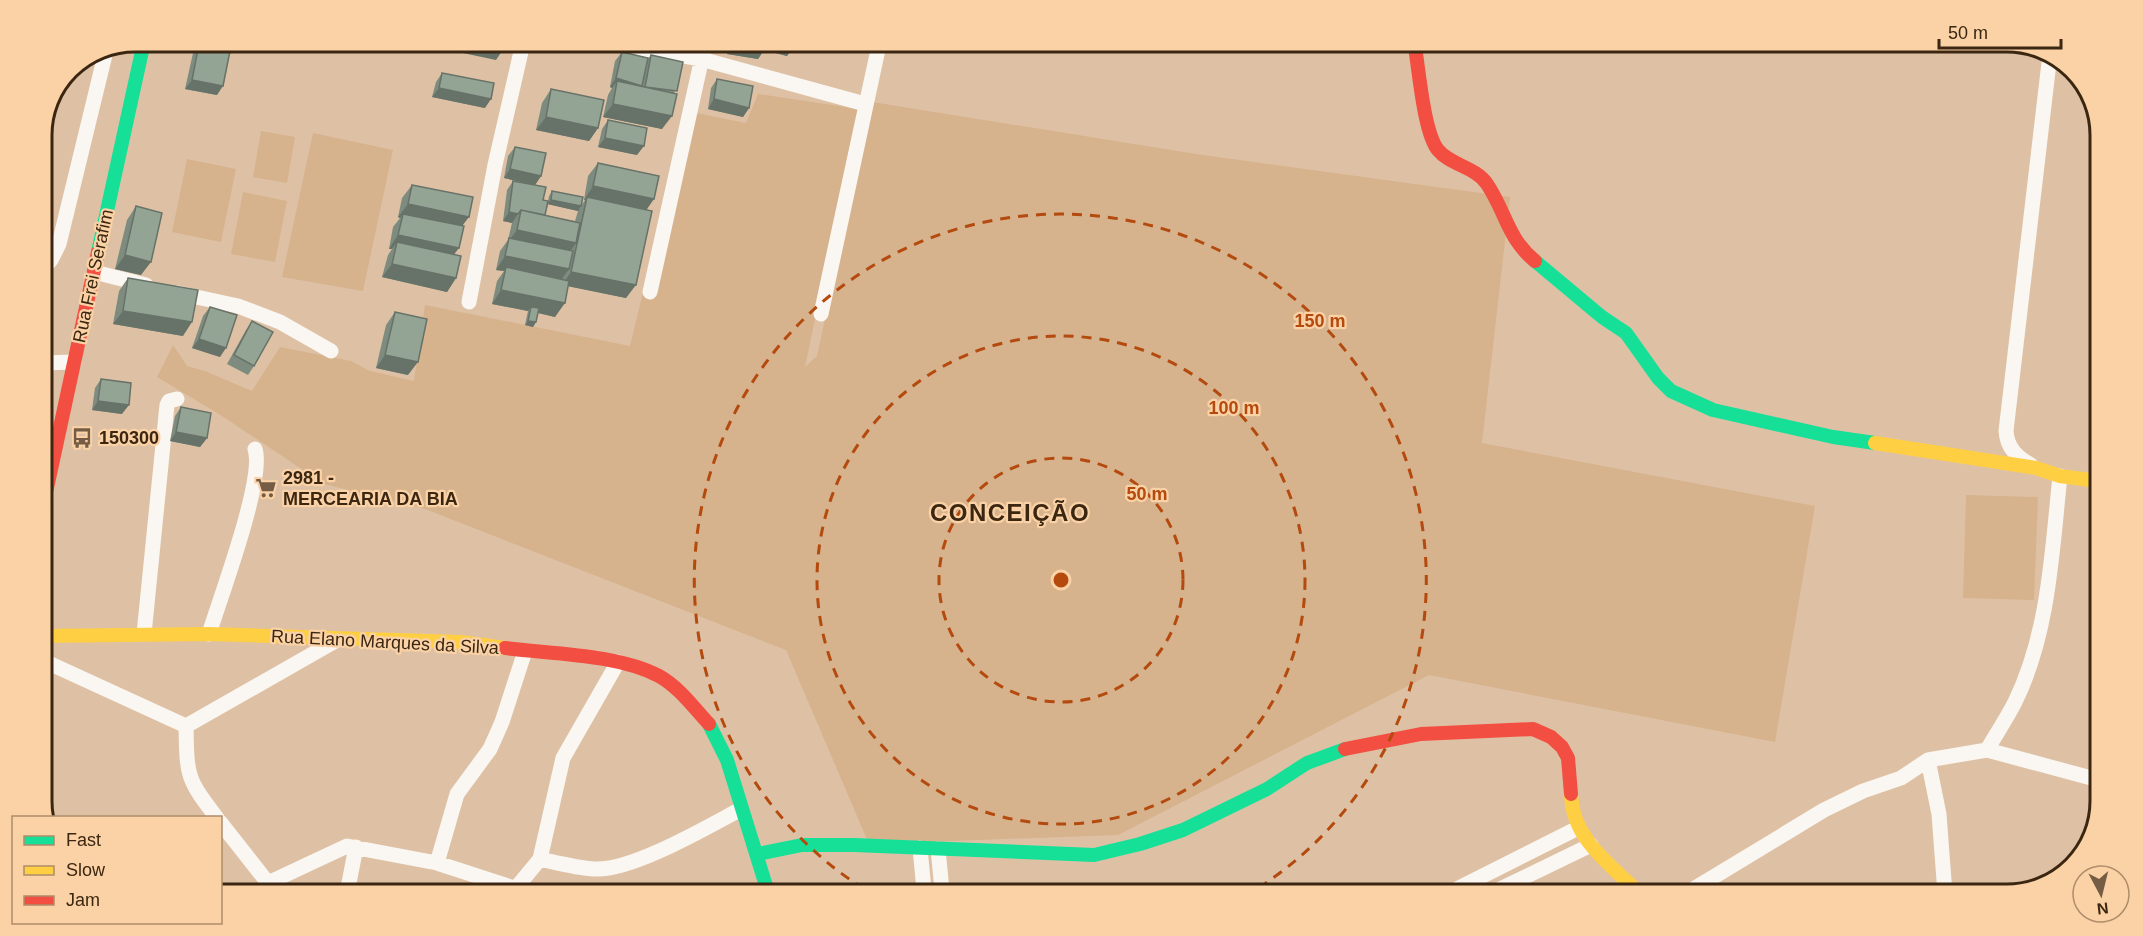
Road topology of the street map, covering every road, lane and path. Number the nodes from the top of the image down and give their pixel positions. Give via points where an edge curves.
1 (142, 52) edge
2 (521, 52) edge
3 (703, 52) edge
4 (877, 52) edge
5 (1416, 52) edge
6 (104, 59) edge
7 (2049, 64) edge
8 (865, 104) junction
9 (53, 256) edge
10 (94, 272) junction
11 (650, 292) dead end
12 (469, 302) dead end
13 (821, 314) dead end
14 (331, 351) dead end
15 (53, 363) edge
16 (74, 363) junction
17 (177, 399) dead end
18 (255, 449) dead end
19 (53, 460) edge
20 (2036, 468) junction
21 (2060, 476) junction
22 (2090, 481) edge
23 (144, 634) junction
24 (209, 634) junction
25 (53, 636) edge
26 (337, 640) junction
27 (525, 651) junction
28 (618, 662) junction
29 (53, 665) edge
30 (186, 726) junction
31 (1987, 750) junction
32 (1928, 760) junction
33 (2090, 778) edge
34 (741, 809) junction
35 (215, 816) edge
36 (222, 825) edge
37 (1578, 828) junction
38 (1591, 845) junction
39 (356, 847) junction
40 (920, 848) junction
41 (938, 849) junction
42 (758, 854) junction
43 (540, 858) junction
44 (437, 863) junction
45 (473, 882) edge
46 (267, 884) edge
47 (270, 884) edge
48 (349, 884) edge
49 (519, 884) edge
50 (766, 884) edge
51 (923, 884) edge
52 (941, 884) edge
53 (1467, 884) edge
54 (1511, 884) edge
55 (1630, 884) edge
56 (1702, 884) edge
57 (1944, 884) edge

1 - 10 street, Rua Frei Serafim
2 - 12 street
3 - 8 street
3 - 11 street
4 - 8 street
5 - 20 street via 1429,130 1438,151 1480,176 1522,250 1626,333 1671,391 1713,410 1833,437
6 - 9 street
7 - 20 street via 2006,431 2012,451
8 - 13 street
10 - 14 street via 238,306 280,322
10 - 16 street, Rua Frei Serafim
15 - 16 street
16 - 19 street, Rua Frei Serafim
17 - 23 street via 167,405
18 - 24 street via 258,464 242,530
20 - 21 street
21 - 22 street
21 - 31 street via 2047,592 2037,639 2015,703
23 - 24 street, Rua Elano Marques da Silva
23 - 25 street, Rua Elano Marques da Silva
24 - 26 street, Rua Elano Marques da Silva
26 - 27 street, Rua Elano Marques da Silva via 461,642
26 - 30 street
27 - 28 street, Rua Elano Marques da Silva
27 - 44 street via 490,749 457,794
28 - 34 street, Rua Elano Marques da Silva via 659,676 713,729
28 - 43 street via 564,758
29 - 30 street
30 - 35 street via 187,772
31 - 32 street
31 - 33 street
32 - 56 street via 1901,778 1824,810
32 - 57 street via 1939,814
34 - 42 street, Rua Elano Marques da Silva
34 - 43 street via 664,848 611,868 596,869
36 - 46 street
37 - 38 street
37 - 41 street via 1568,753 1560,742 1533,729 1500,729 1407,737 1360,745 1312,760 1269,788 1181,833 1131,849 1094,855
37 - 53 street
38 - 54 street
38 - 55 street
39 - 44 street
39 - 47 street via 347,846
39 - 48 street
40 - 41 street
40 - 42 street via 802,845
40 - 51 street
41 - 52 street
42 - 50 street, Rua Elano Marques da Silva
43 - 49 street
44 - 45 street

